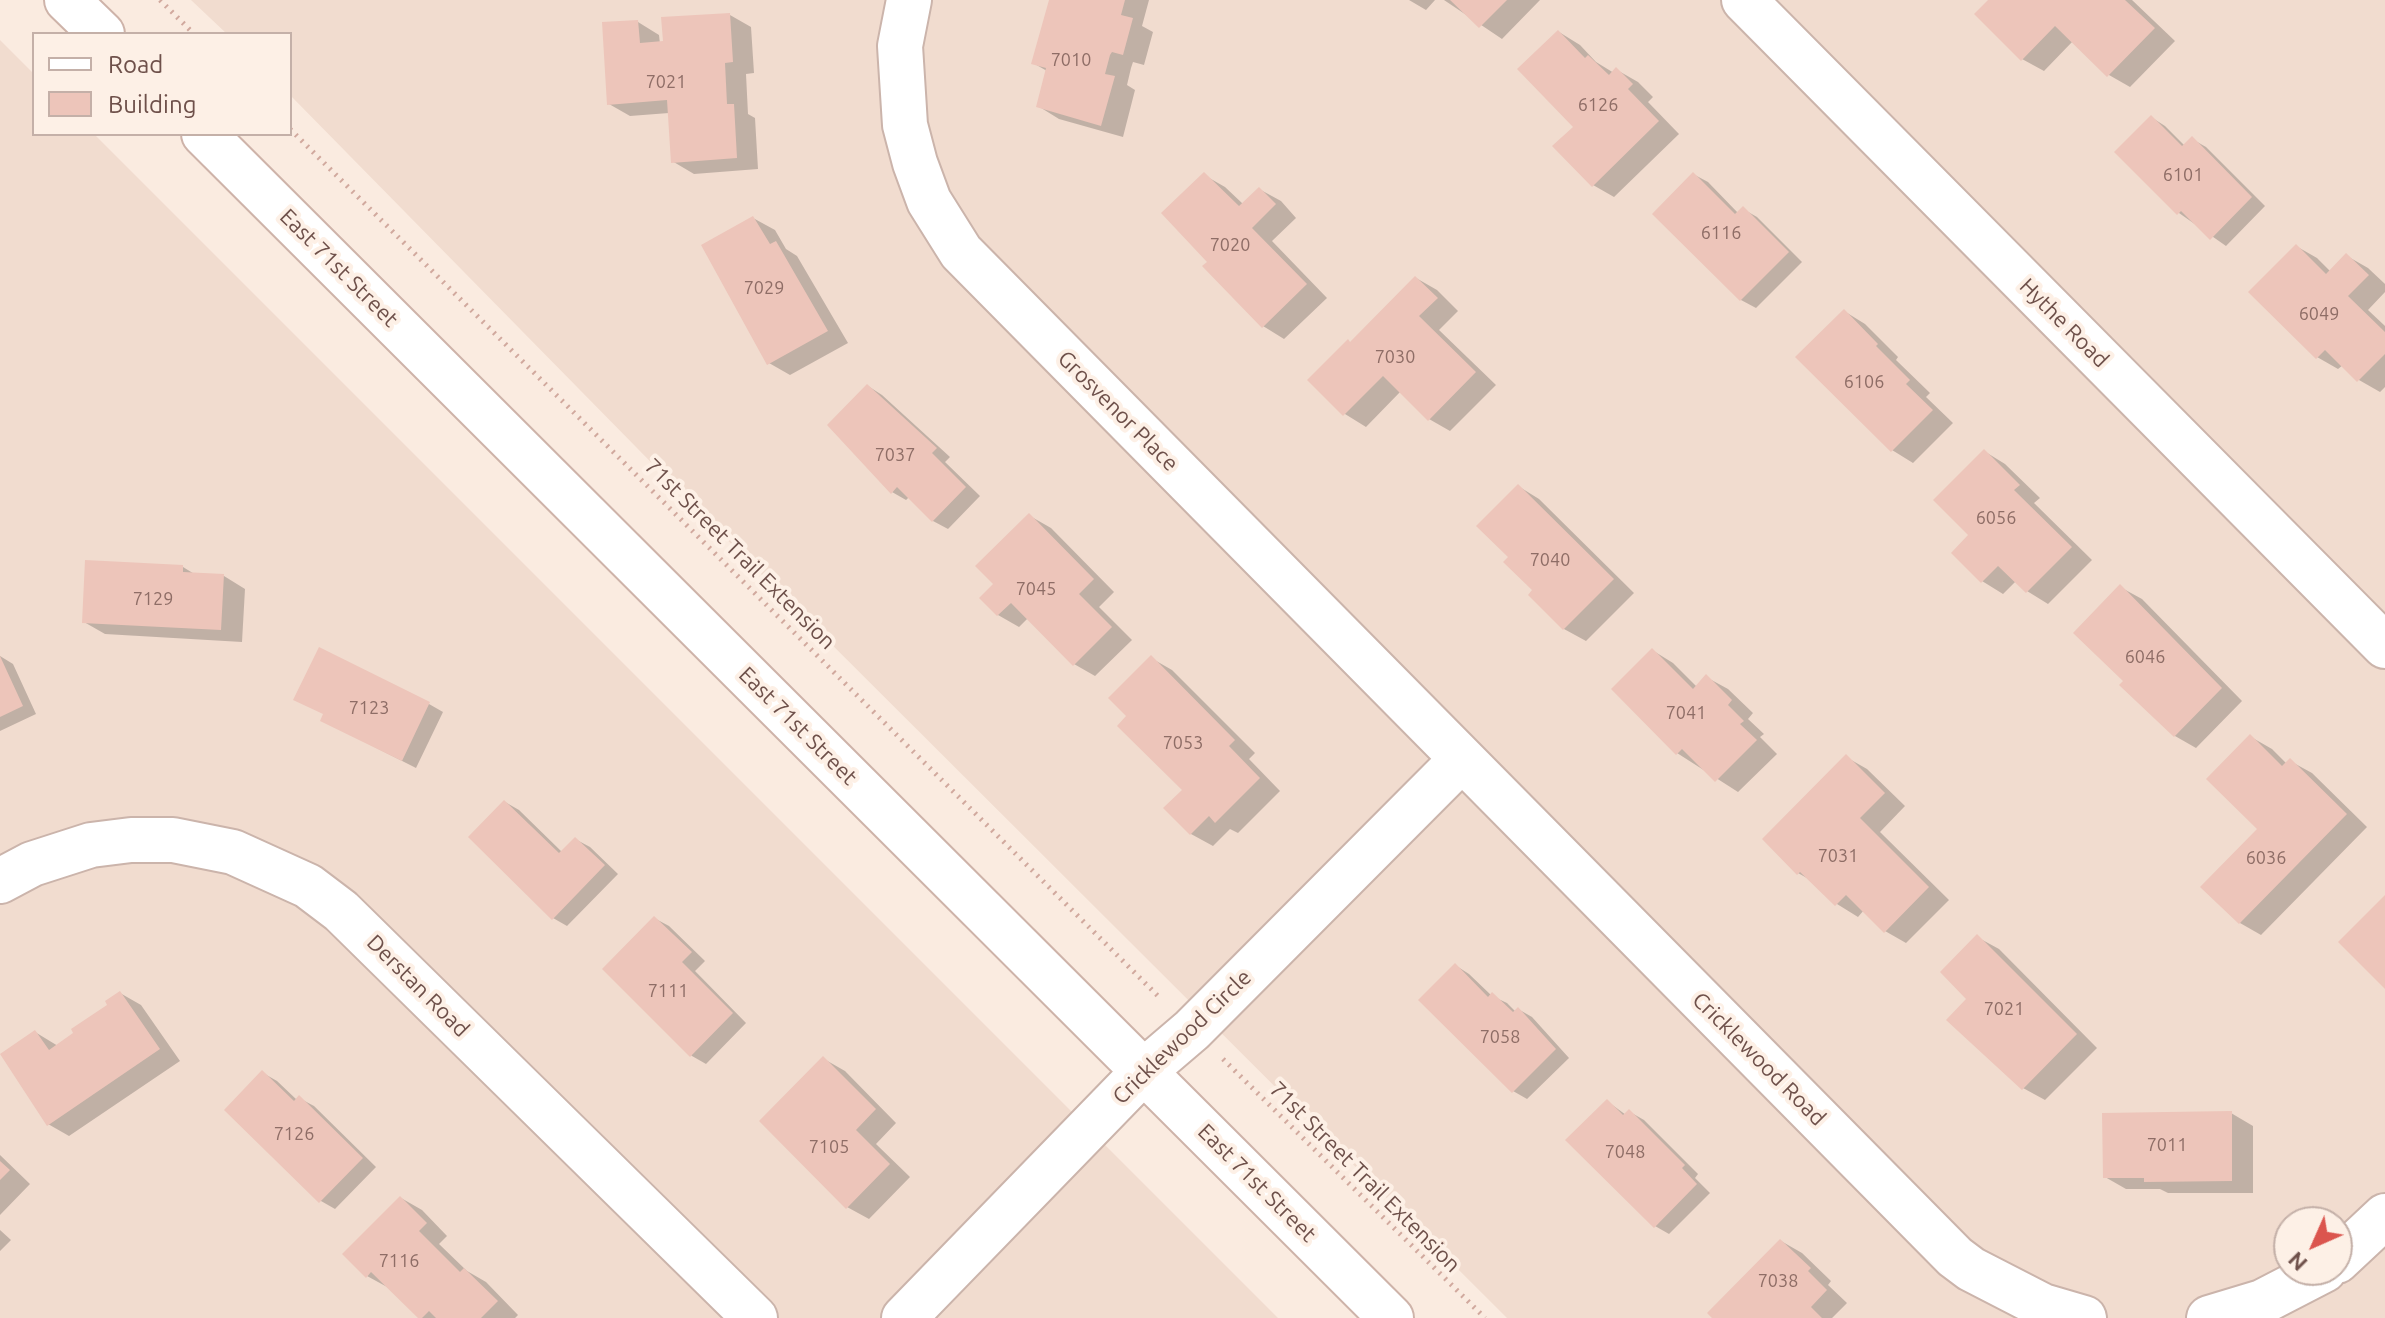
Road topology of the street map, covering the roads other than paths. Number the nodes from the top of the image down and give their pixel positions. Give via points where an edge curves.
1 (67, 0) edge
2 (909, 0) edge
3 (1744, 0) edge
4 (100, 32) edge
5 (206, 136) edge
6 (2385, 646) edge
7 (1462, 759) junction
8 (0, 881) edge
9 (1144, 1071) junction
10 (2385, 1216) edge
11 (2353, 1246) edge
12 (2293, 1286) edge
13 (755, 1318) edge
14 (904, 1318) edge
15 (1391, 1318) edge
16 (2084, 1318) edge
17 (2209, 1318) edge

1 - 4 street
2 - 7 street, Grosvenor Place via 900,46 905,125 929,201 961,252
3 - 6 street, Hythe Road
5 - 9 street, East 71st Street
7 - 9 street, Cricklewood Circle via 1192,1030
7 - 16 street, Cricklewood Road via 1955,1257 2043,1306
8 - 13 street, Derstan Road via 32,864 91,845 173,840 233,852 308,886 341,911
9 - 14 street, Cricklewood Circle
9 - 15 street, East 71st Street
10 - 11 street
12 - 17 street

